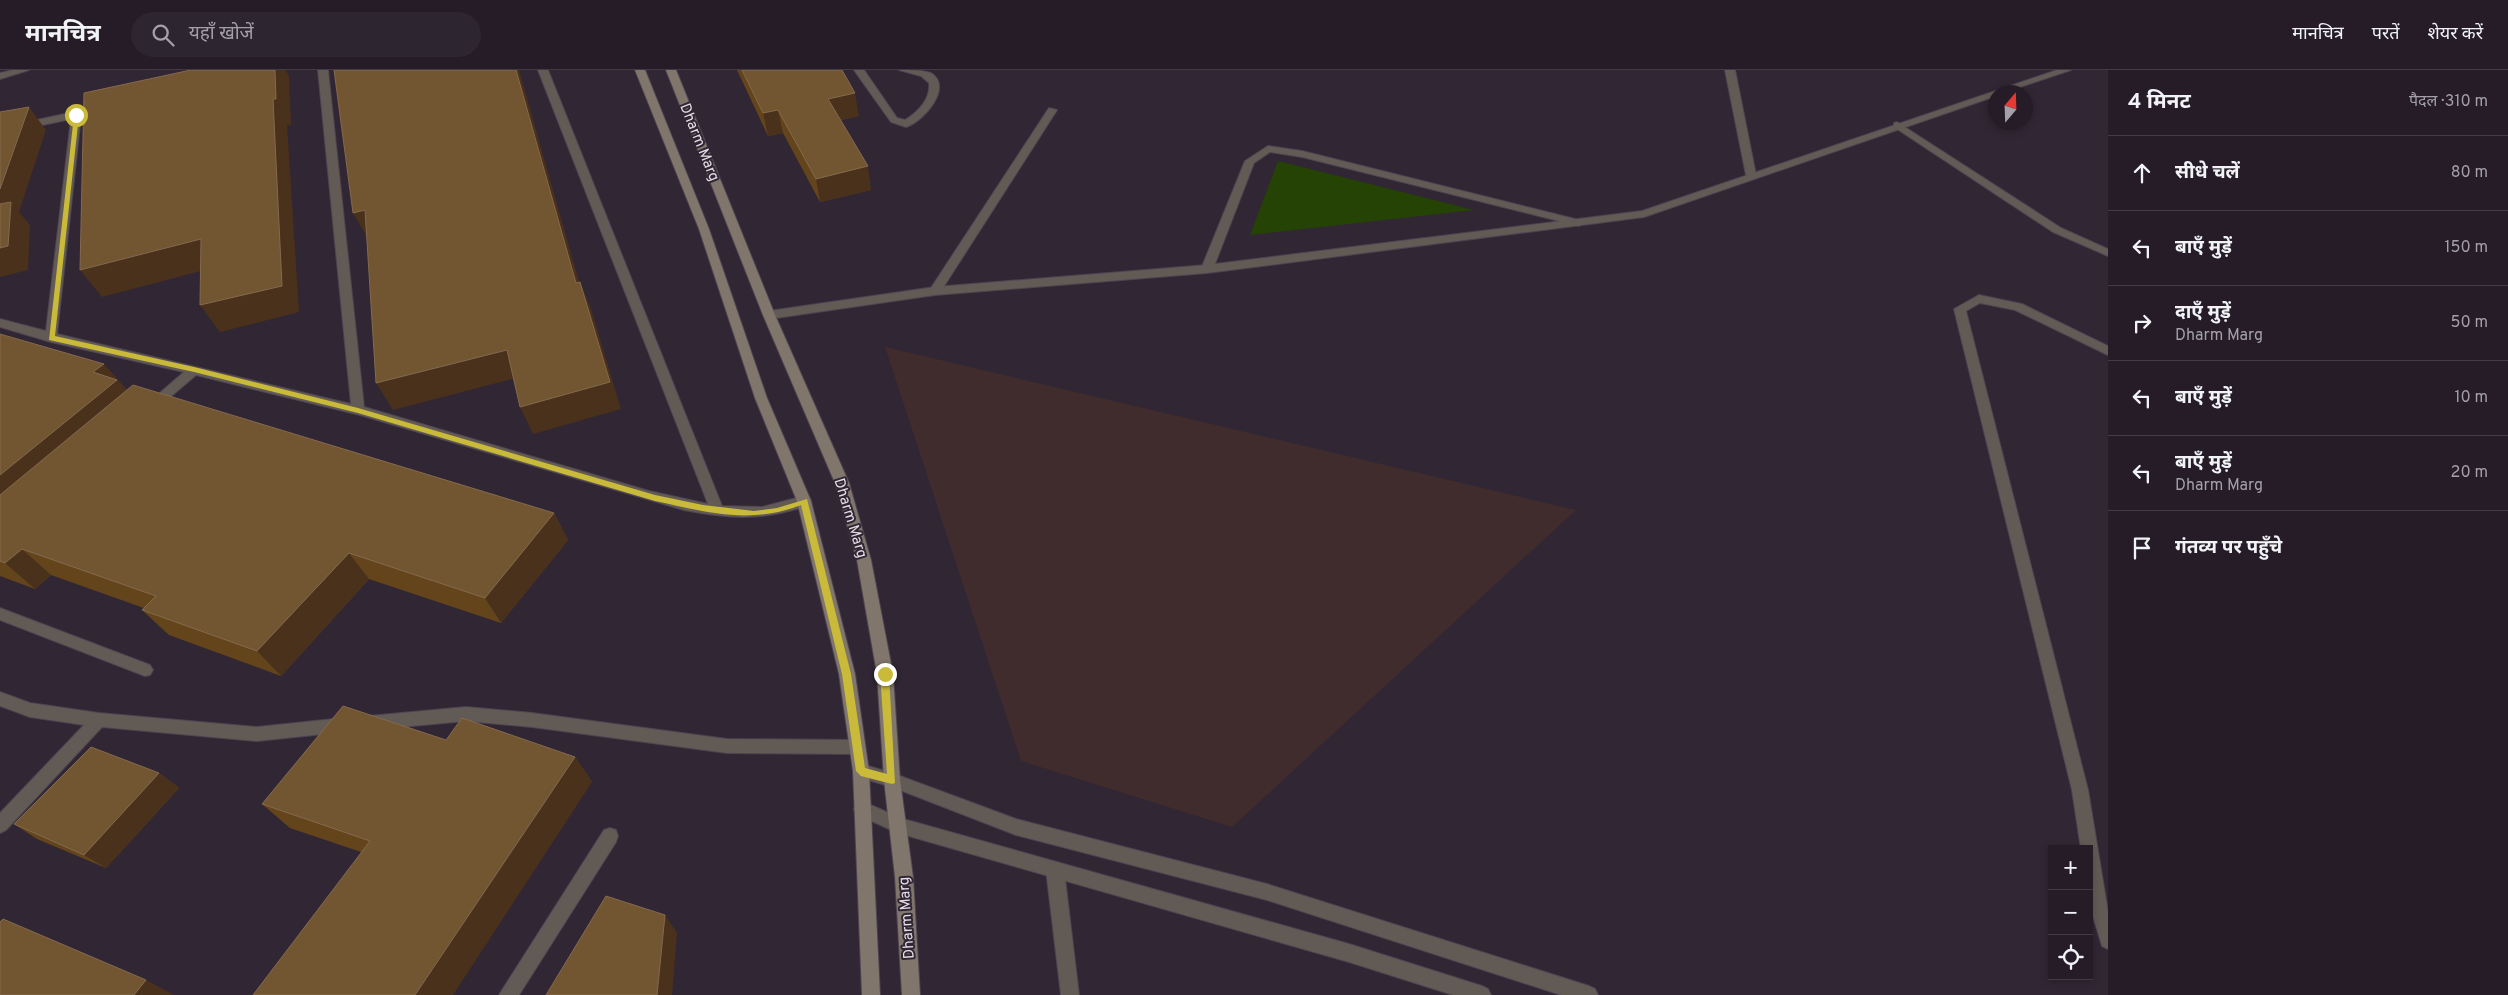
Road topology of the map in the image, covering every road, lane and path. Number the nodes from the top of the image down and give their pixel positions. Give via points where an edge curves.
1 (24, 70) edge
2 (323, 70) edge
3 (543, 70) edge
4 (640, 70) edge
5 (671, 70) edge
6 (859, 70) edge
7 (904, 70) edge
8 (1730, 70) edge
9 (2066, 70) edge
10 (0, 76) edge
11 (2020, 85) edge
12 (1988, 96) edge
13 (114, 106) edge
14 (1052, 110) dead end
15 (76, 115) junction
16 (1897, 125) junction
17 (0, 131) edge
18 (1751, 176) junction
19 (1579, 223) junction
20 (2108, 253) edge
21 (1207, 269) junction
22 (935, 291) junction
23 (769, 315) junction
24 (0, 323) edge
25 (51, 338) junction
26 (2108, 351) edge
27 (194, 370) junction
28 (358, 410) junction
29 (142, 415) edge
30 (804, 501) junction
31 (717, 511) junction
32 (0, 614) edge
33 (146, 670) dead end
34 (0, 699) edge
35 (99, 720) junction
36 (856, 747) junction
37 (861, 771) junction
38 (892, 780) junction
39 (862, 809) junction
40 (0, 825) edge
41 (898, 825) junction
42 (610, 836) dead end
43 (1055, 870) junction
44 (2108, 940) edge
45 (508, 995) edge
46 (871, 995) edge
47 (911, 995) edge
48 (1070, 995) edge
49 (1482, 995) edge
50 (1589, 995) edge

1 - 10 street
2 - 28 street
3 - 31 street
4 - 30 main road, Dharm Marg via 704,229 761,398
5 - 23 main road, Dharm Marg
6 - 7 street via 894,120 906,124 918,116 929,102 934,83 929,76
8 - 18 street
9 - 11 street
12 - 16 street
13 - 15 street
14 - 22 street
15 - 17 street
15 - 25 street
16 - 18 street
16 - 20 street via 2058,230
18 - 19 street via 1644,214
19 - 21 street
19 - 21 street via 1302,154 1268,149 1250,161
21 - 22 street
22 - 23 street
23 - 38 main road, Dharm Marg via 842,483 864,560 885,674
24 - 25 street
25 - 27 street
26 - 44 street via 2018,307 1979,299 1960,309 2080,790 2100,916
27 - 28 street
27 - 29 street
28 - 31 street via 655,498
30 - 31 street via 778,511 754,514
30 - 36 main road, Dharm Marg via 847,674
32 - 33 street
34 - 35 street via 30,710
35 - 36 street via 257,734 466,714 727,746
35 - 40 street
36 - 37 main road, Dharm Marg
37 - 38 street
37 - 39 main road, Dharm Marg
38 - 41 main road, Dharm Marg
38 - 50 street via 1016,827 1267,892
39 - 41 street
39 - 46 main road, Dharm Marg
41 - 43 street
41 - 47 main road, Dharm Marg
42 - 45 street
43 - 48 street
43 - 49 street via 1349,953

